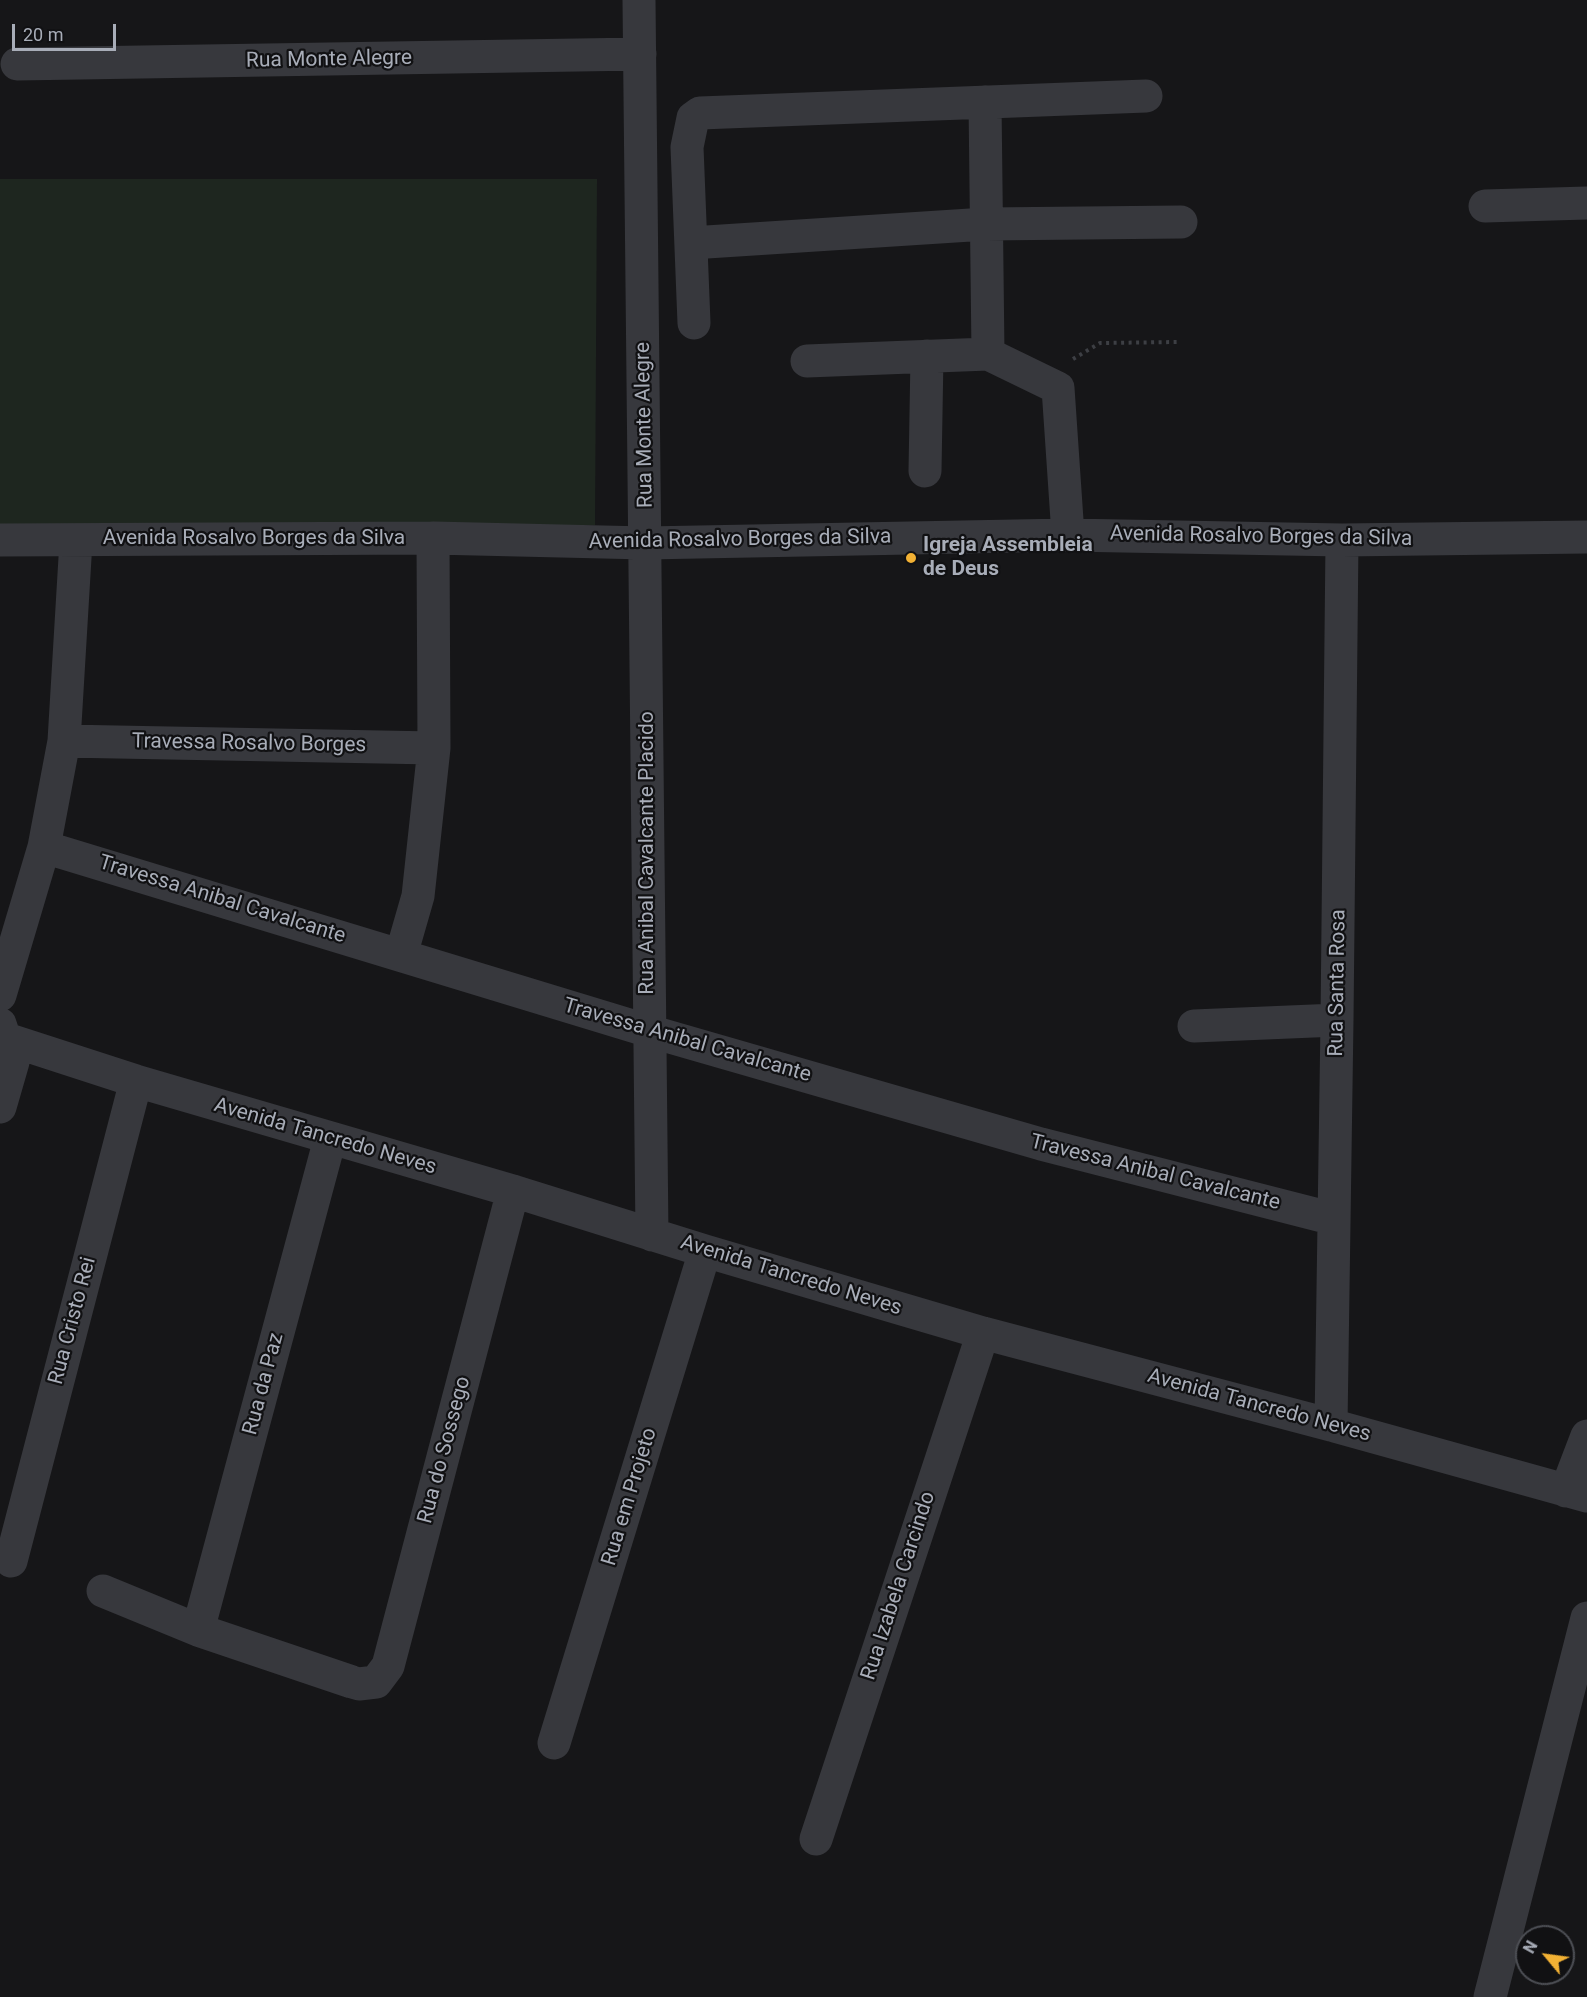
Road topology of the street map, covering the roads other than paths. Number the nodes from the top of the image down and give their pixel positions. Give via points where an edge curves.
1 (639, 0) edge
2 (640, 54) junction
3 (17, 64) dead end
4 (1146, 96) dead end
5 (985, 102) junction
6 (1587, 203) edge
7 (1485, 206) dead end
8 (1181, 222) dead end
9 (986, 224) junction
10 (691, 243) junction
11 (694, 322) dead end
12 (988, 354) junction
13 (927, 356) junction
14 (807, 361) dead end
15 (925, 471) dead end
16 (1068, 535) junction
17 (1587, 537) edge
18 (433, 538) junction
19 (0, 540) edge
20 (1342, 540) junction
21 (76, 541) junction
22 (646, 543) junction
23 (64, 741) junction
24 (434, 748) junction
25 (44, 847) junction
26 (401, 955) junction
27 (0, 995) edge
28 (1337, 1020) junction
29 (1194, 1026) dead end
30 (649, 1031) junction
31 (1, 1033) edge
32 (136, 1081) junction
33 (0, 1107) edge
34 (330, 1139) junction
35 (513, 1191) junction
36 (1334, 1219) junction
37 (652, 1235) junction
38 (705, 1251) junction
39 (982, 1333) junction
40 (1331, 1425) junction
41 (1587, 1436) edge
42 (1576, 1494) edge
43 (11, 1561) dead end
44 (103, 1591) dead end
45 (1587, 1618) edge
46 (198, 1630) junction
47 (554, 1743) dead end
48 (816, 1839) dead end
49 (1490, 1997) edge

1 - 2 street, Rua Monte Alegre
2 - 3 street, Rua Monte Alegre
2 - 22 street, Rua Monte Alegre
4 - 5 street
5 - 9 street
5 - 10 street via 700,113 693,118 687,147
6 - 7 street
8 - 9 street
9 - 10 street
9 - 12 street
10 - 11 street
12 - 13 street
12 - 16 street via 1058,388
13 - 14 street
13 - 15 street
16 - 20 street, Avenida Rosalvo Borges da Silva
16 - 22 street, Avenida Rosalvo Borges da Silva
17 - 20 street, Avenida Rosalvo Borges da Silva
18 - 21 street, Avenida Rosalvo Borges da Silva
18 - 22 street, Avenida Rosalvo Borges da Silva
18 - 24 street
19 - 21 street, Avenida Rosalvo Borges da Silva
20 - 28 street, Rua Santa Rosa
21 - 23 street
22 - 30 street, Rua Anibal Cavalcante Placido
23 - 24 street, Travessa Rosalvo Borges
23 - 25 street
24 - 26 street via 418,896
25 - 26 street, Travessa Anibal Cavalcante
25 - 27 street
26 - 30 street, Travessa Anibal Cavalcante
28 - 29 street
28 - 36 street, Rua Santa Rosa
30 - 36 street, Travessa Anibal Cavalcante via 1041,1144
30 - 37 street, Rua Anibal Cavalcante Placido
31 - 32 street, Avenida Tancredo Neves
31 - 33 street via 13,1062
32 - 34 street, Avenida Tancredo Neves
32 - 43 street, Rua Cristo Rei
34 - 35 street, Avenida Tancredo Neves
34 - 46 street, Rua da Paz
35 - 37 street, Avenida Tancredo Neves
35 - 46 street, Rua do Sossego via 388,1666 376,1682 359,1684
36 - 40 street, Rua Santa Rosa
37 - 38 street, Avenida Tancredo Neves
38 - 39 street, Avenida Tancredo Neves
38 - 47 street, Rua em Projeto
39 - 40 street, Avenida Tancredo Neves
39 - 48 street, Rua Izabela Carcindo
40 - 42 street, Avenida Tancredo Neves
41 - 42 street
44 - 46 street
45 - 49 street

